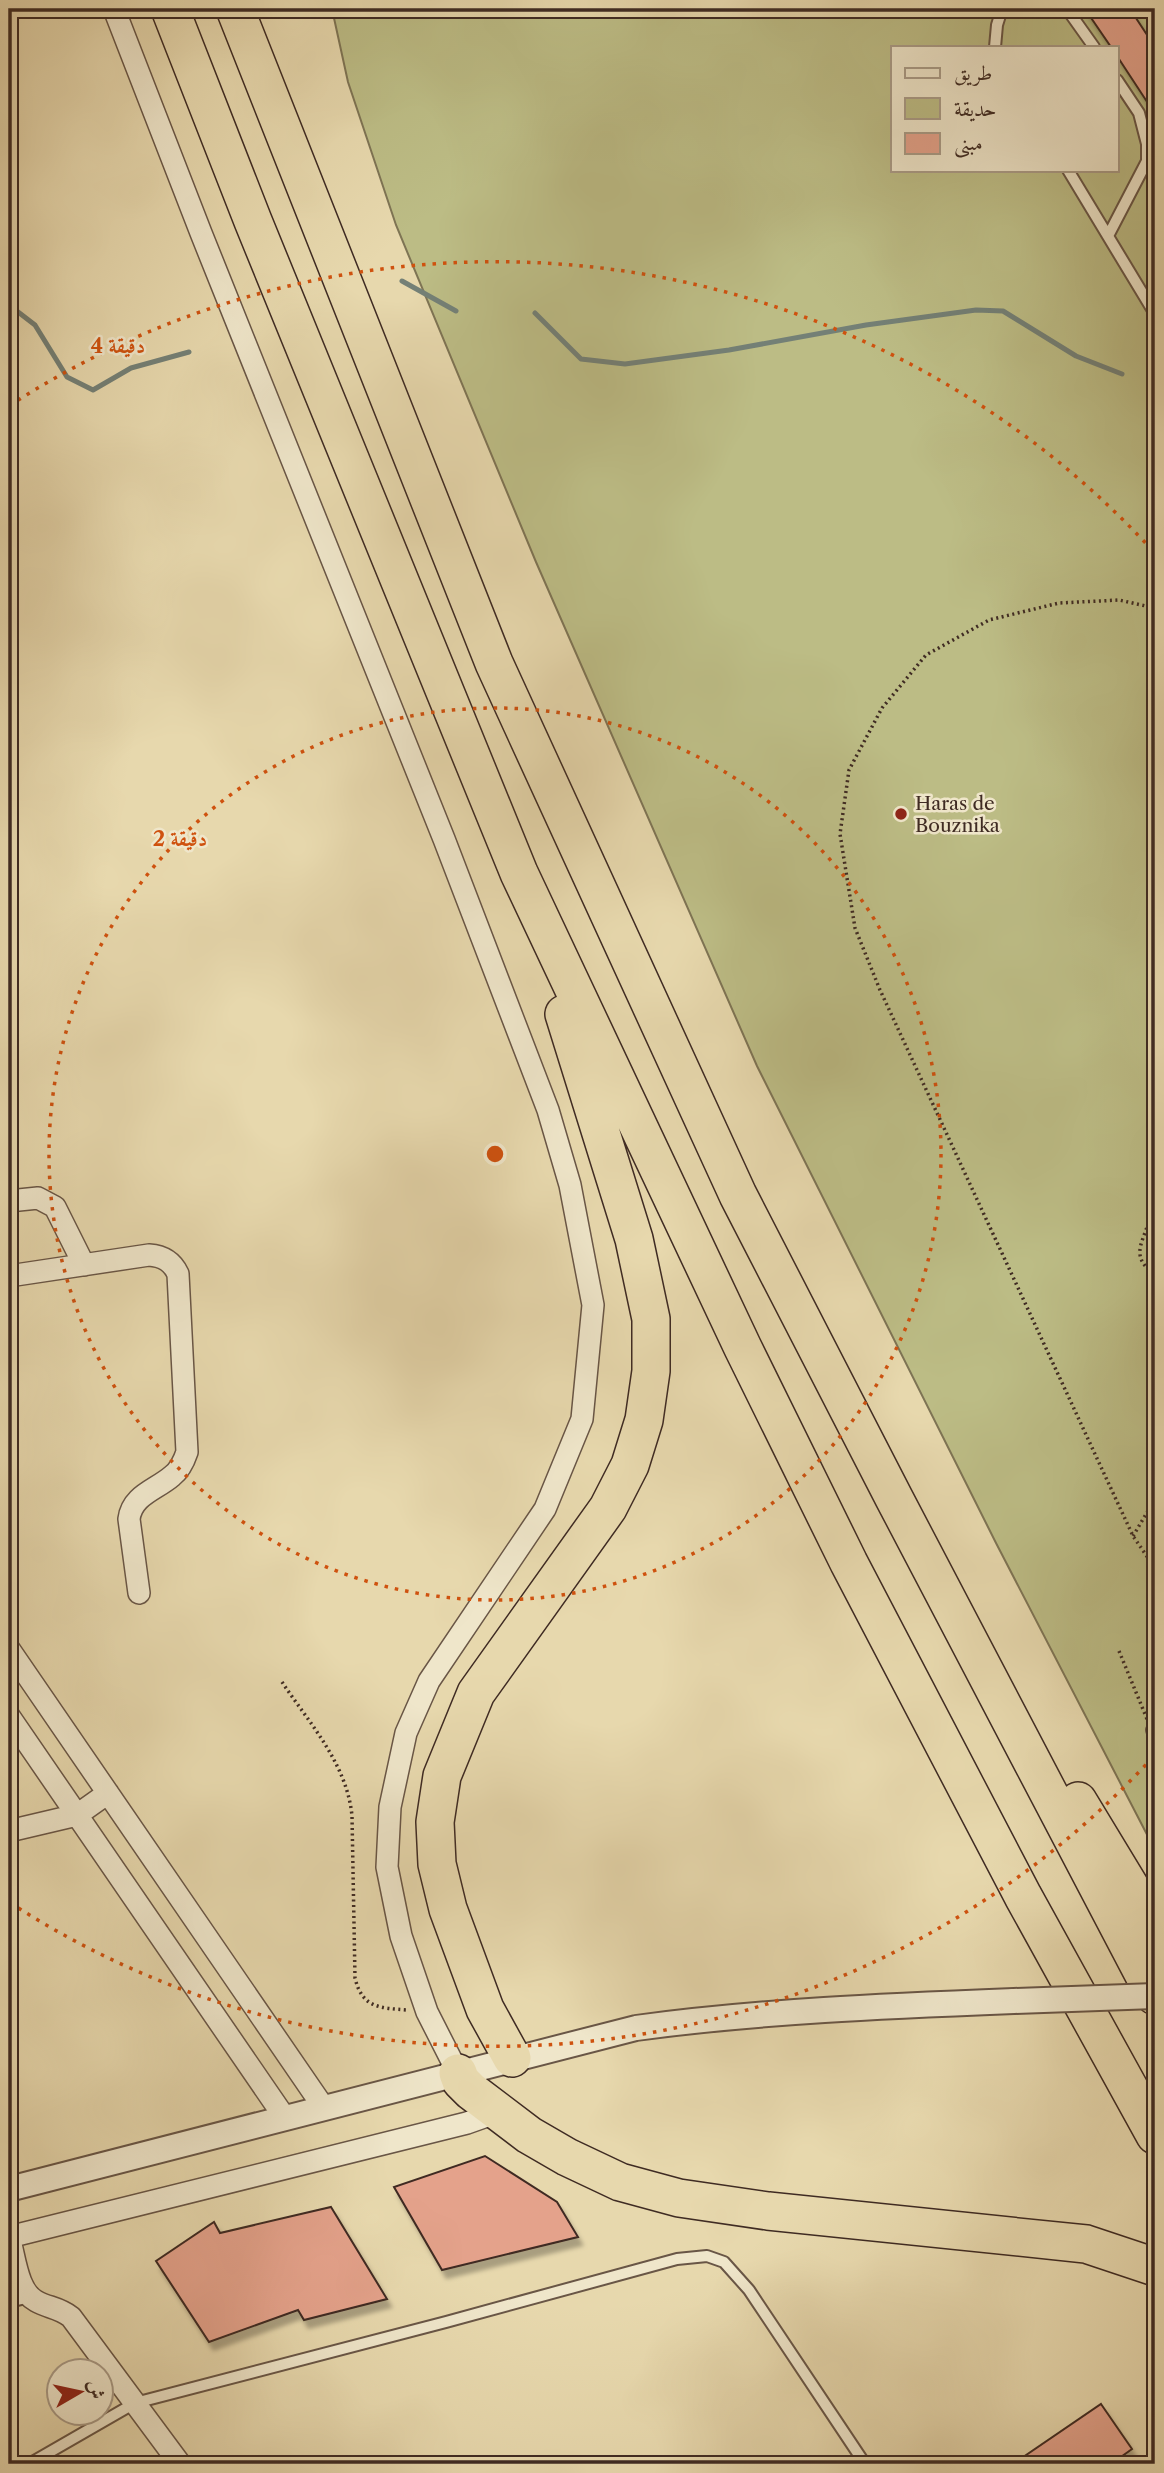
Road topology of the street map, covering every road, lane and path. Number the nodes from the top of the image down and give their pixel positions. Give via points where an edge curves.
1 (114, 9) edge
2 (170, 9) edge
3 (235, 9) edge
4 (1002, 9) edge
5 (1067, 9) edge
6 (995, 46) edge
7 (1093, 46) edge
8 (1118, 82) edge
9 (1069, 172) edge
10 (1108, 236) junction
11 (1155, 314) edge
12 (1155, 608) edge
13 (519, 873) junction
14 (1155, 1196) edge
15 (9, 1201) edge
16 (1155, 1222) edge
17 (1147, 1228) junction
18 (84, 1265) junction
19 (1155, 1275) edge
20 (9, 1276) edge
21 (1155, 1347) edge
22 (1155, 1374) edge
23 (894, 1498) junction
24 (1155, 1499) edge
25 (1133, 1536) junction
26 (1155, 1569) edge
27 (139, 1593) dead end
28 (9, 1649) edge
29 (1119, 1651) dead end
30 (282, 1682) dead end
31 (9, 1716) edge
32 (1153, 1735) edge
33 (108, 1793) junction
34 (77, 1815) junction
35 (9, 1831) edge
36 (1155, 1928) edge
37 (1155, 1996) edge
38 (427, 2012) junction
39 (512, 2058) junction
40 (458, 2073) junction
41 (324, 2108) junction
42 (498, 2112) junction
43 (285, 2118) junction
44 (1155, 2135) edge
45 (9, 2189) edge
46 (9, 2237) edge
47 (1155, 2267) edge
48 (30, 2297) junction
49 (9, 2302) edge
50 (135, 2403) junction
51 (29, 2464) edge
52 (180, 2464) edge
53 (865, 2464) edge

1 - 38 street via 548,1110 570,1185 593,1305 582,1419 545,1509 429,1681 406,1734 390,1807 387,1867 401,1936
2 - 13 highway
3 - 23 highway via 494,663 738,1195
4 - 6 lane
5 - 7 lane
8 - 10 lane via 1139,113 1147,161
9 - 10 lane
10 - 11 lane
12 - 25 path via 1119,600 1059,603 989,621 926,655 882,708 849,770 839,834 855,928 880,990
13 - 39 highway via 634,1239 650,1319 651,1371 644,1420 630,1465 608,1508 476,1692 442,1776 435,1822 437,1864 448,1909 485,2009
13 - 44 highway via 849,1563 1023,1896
14 - 17 path
15 - 18 street via 38,1198 55,1207
16 - 17 path
17 - 19 path via 1140,1251
18 - 20 street
18 - 27 street via 157,1255 171,1263 179,1281 187,1452 178,1470 139,1499 130,1512
21 - 22 path
23 - 36 highway
23 - 37 highway
24 - 25 path
25 - 26 path
28 - 33 street
29 - 32 path
30 - 38 path via 336,1762 349,1792 357,1987 361,1996 376,2006
31 - 34 street
33 - 34 street
33 - 41 street
34 - 35 street
34 - 43 street
37 - 39 street, bridge via 714,2017 636,2028
38 - 40 street
39 - 40 street
40 - 41 street
40 - 42 highway via 471,2091
41 - 43 street
42 - 46 street
42 - 47 highway via 567,2157 620,2182 680,2198 1086,2244
43 - 45 street
46 - 48 street
48 - 49 lane
48 - 50 street via 71,2317
50 - 51 lane
50 - 52 street
50 - 53 lane via 677,2259 706,2256 724,2262 749,2290

